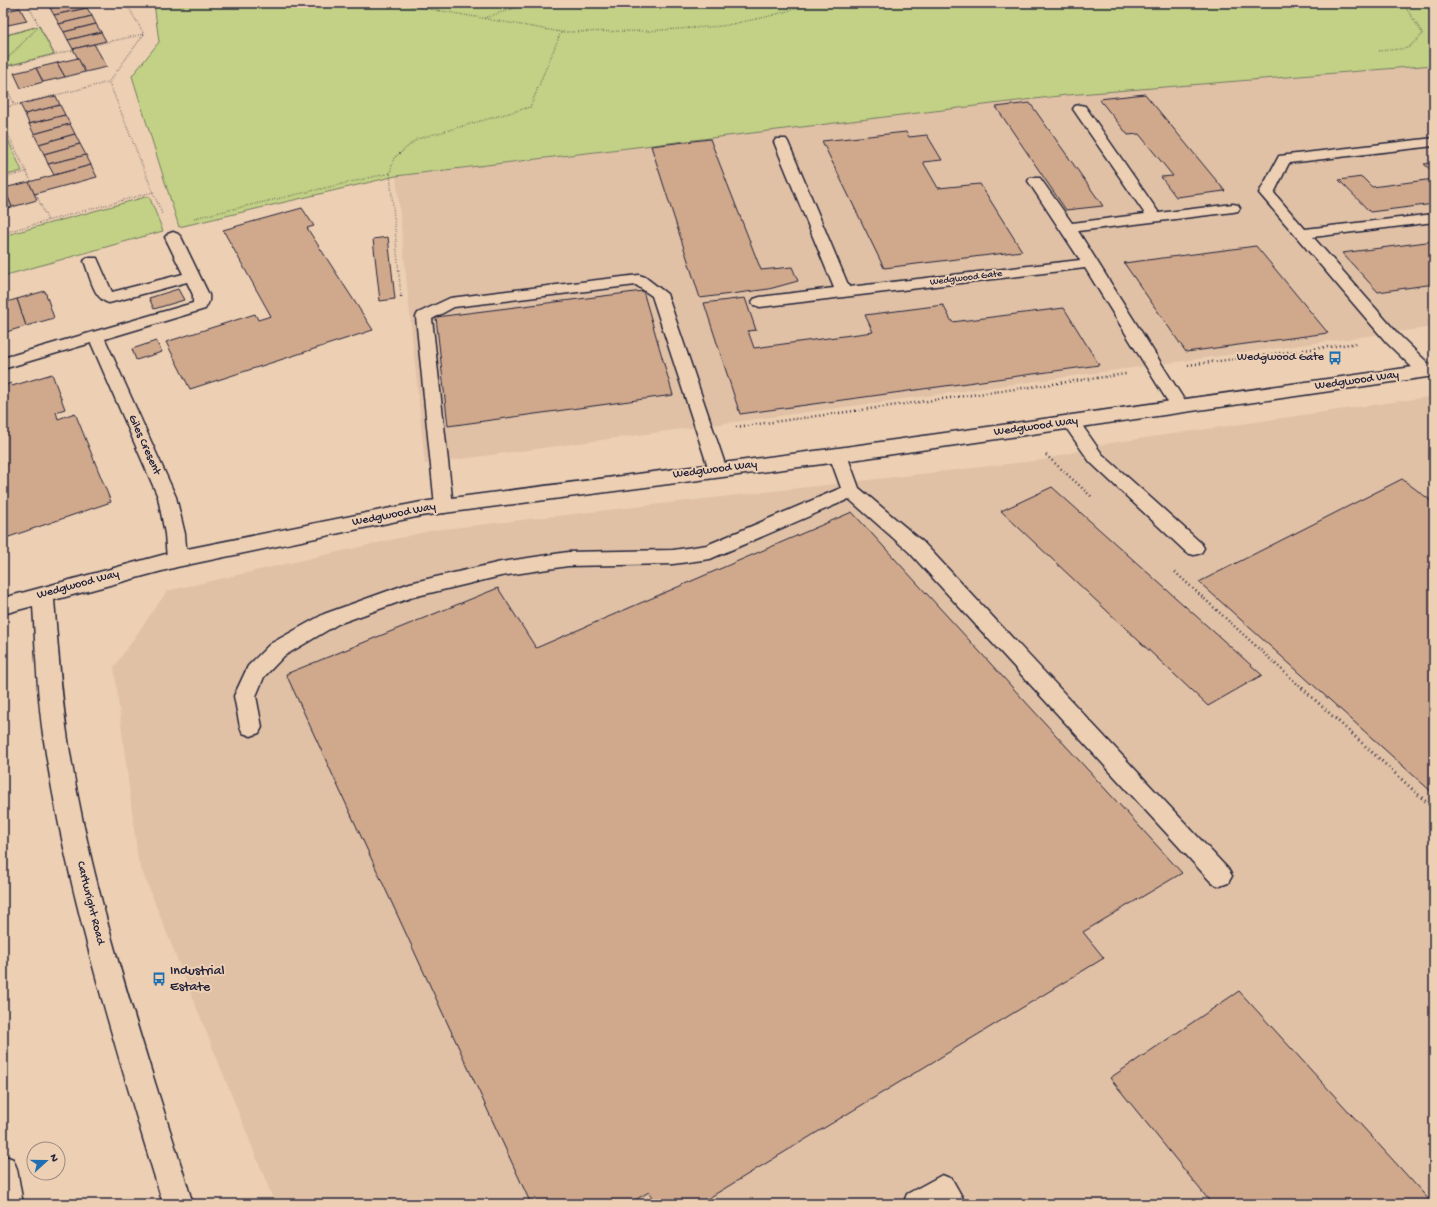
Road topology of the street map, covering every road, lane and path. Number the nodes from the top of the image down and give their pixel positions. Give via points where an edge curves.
1 (20, 3) edge
2 (27, 3) edge
3 (126, 3) edge
4 (396, 3) edge
5 (435, 3) edge
6 (530, 3) edge
7 (816, 3) edge
8 (1403, 3) edge
9 (3, 7) edge
10 (438, 11) junction
11 (484, 18) junction
12 (39, 26) junction
13 (561, 32) junction
14 (144, 34) junction
15 (3, 36) edge
16 (94, 45) dead end
17 (74, 50) dead end
18 (1379, 51) dead end
19 (54, 54) junction
20 (3, 63) edge
21 (3, 67) edge
22 (3, 78) edge
23 (109, 82) junction
24 (14, 105) junction
25 (3, 108) edge
26 (1080, 109) dead end
27 (3, 124) edge
28 (8, 132) junction
29 (3, 133) edge
30 (781, 142) dead end
31 (1434, 142) edge
32 (26, 172) junction
33 (390, 173) junction
34 (3, 178) edge
35 (31, 181) dead end
36 (1036, 181) dead end
37 (153, 192) junction
38 (36, 194) dead end
39 (1233, 208) dead end
40 (164, 218) dead end
41 (1155, 218) junction
42 (1434, 218) edge
43 (190, 219) dead end
44 (48, 221) junction
45 (1068, 228) junction
46 (3, 233) edge
47 (1301, 234) junction
48 (173, 237) dead end
49 (92, 261) dead end
50 (1090, 263) junction
51 (192, 276) junction
52 (843, 292) junction
53 (760, 302) dead end
54 (402, 308) dead end
55 (96, 336) junction
56 (3, 364) edge
57 (1430, 370) edge
58 (1179, 406) junction
59 (1071, 422) junction
60 (1018, 429) junction
61 (838, 455) junction
62 (718, 470) junction
63 (851, 492) junction
64 (1094, 499) dead end
65 (444, 506) junction
66 (1194, 548) dead end
67 (178, 560) junction
68 (1170, 568) dead end
69 (43, 594) junction
70 (3, 606) edge
71 (251, 727) dead end
72 (1434, 809) edge
73 (1220, 876) dead end
74 (3, 1169) edge
75 (10, 1204) edge
76 (178, 1204) edge
77 (917, 1204) edge
78 (952, 1204) edge

1 - 9 path
2 - 12 path
3 - 14 path
4 - 10 path
5 - 10 path
6 - 11 path
7 - 13 path via 722,26 647,31
8 - 18 path via 1423,34 1408,48
10 - 11 path
11 - 13 path
12 - 15 path
12 - 19 path
12 - 20 path
13 - 33 path via 530,107 417,139 394,158
14 - 16 path
14 - 23 path
17 - 19 path
19 - 21 path
22 - 24 path
23 - 24 path
23 - 37 path
24 - 25 path
26 - 41 lane
27 - 28 path
28 - 29 path
28 - 32 path
30 - 52 lane
31 - 47 lane via 1284,159 1266,193
32 - 34 path
32 - 35 path
33 - 43 path
33 - 54 path
36 - 45 lane
37 - 40 path
37 - 44 path
38 - 44 path
39 - 41 lane
41 - 45 lane
42 - 47 lane
44 - 46 path
45 - 50 lane
47 - 57 lane via 1393,339
48 - 51 lane
49 - 51 lane via 108,298
50 - 52 lane, Wedgwood Gate
50 - 58 lane
51 - 55 lane via 202,300 199,306
52 - 53 lane, Wedgwood Gate
55 - 56 lane
55 - 67 lane, Giles Cresent via 167,497
57 - 58 street, Wedgwood Way
58 - 59 street, Wedgwood Way
59 - 60 street, Wedgwood Way
59 - 66 lane via 1096,458
60 - 61 street, Wedgwood Way
60 - 64 path
61 - 62 street, Wedgwood Way
61 - 63 lane
62 - 65 street, Wedgwood Way
62 - 65 lane via 659,294 639,280 450,303 424,317
63 - 71 lane via 710,552 673,557 568,559 501,569 410,590 331,619 277,650 255,672 245,696
63 - 73 lane via 916,547
65 - 67 street, Wedgwood Way
67 - 69 street, Wedgwood Way
68 - 72 path
69 - 70 street, Wedgwood Way
69 - 76 street, Cartwright Road via 56,741 74,837 102,952
74 - 75 lane
77 - 78 lane via 942,1189

